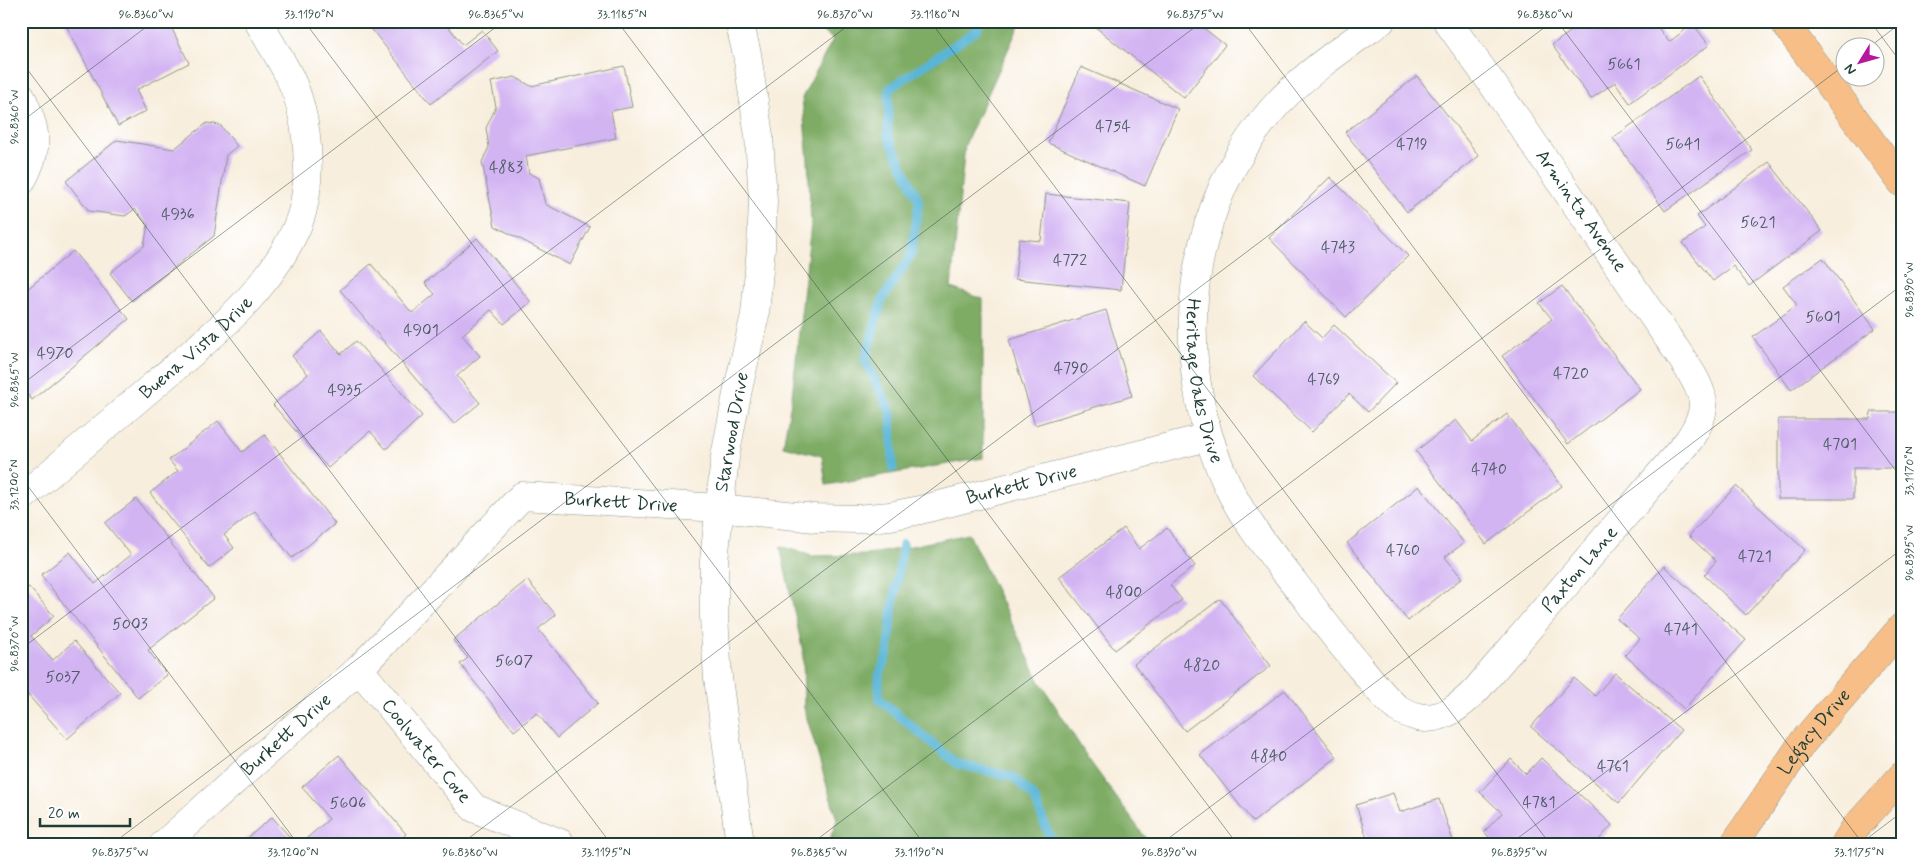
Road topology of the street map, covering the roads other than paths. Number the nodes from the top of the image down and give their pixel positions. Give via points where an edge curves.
1 (258, 21) edge
2 (739, 21) edge
3 (1381, 21) edge
4 (1447, 21) edge
5 (1783, 21) edge
6 (21, 96) edge
7 (21, 182) edge
8 (1902, 183) edge
9 (1703, 406) joint
10 (1208, 437) junction
11 (21, 498) edge
12 (719, 508) junction
13 (1902, 627) edge
14 (359, 669) junction
15 (1439, 716) joint
16 (1902, 776) edge
17 (560, 843) edge
18 (164, 844) edge
19 (740, 844) edge
20 (1734, 844) edge
21 (1845, 844) edge

1 - 11 street, Buena Vista Drive via 281,59 300,105 308,155 306,196 296,230 253,294 213,334
2 - 12 street, Starwood Drive via 760,136 763,201 754,315 732,417
3 - 10 street, Heritage Oaks Drive via 1313,70 1280,101 1250,139 1215,206 1199,256 1192,323 1195,370
4 - 9 street, Arminta Avenue via 1668,338 1694,380
5 - 8 main road
6 - 7 street via 35,137 34,155
9 - 15 street, Paxton Lane via 1700,421 1689,440 1667,467 1467,700
10 - 12 street, Burkett Drive via 890,516 814,518
10 - 15 street, Heritage Oaks Drive via 1226,483 1248,520 1378,689 1407,713 1419,717
12 - 14 street, Burkett Drive via 522,496
12 - 19 street, Starwood Drive via 714,561 714,616 718,678
13 - 20 main road, Legacy Drive via 1803,742
14 - 17 street, Coolwater Cove via 474,808
14 - 18 street, Burkett Drive
16 - 21 main road via 1855,828

